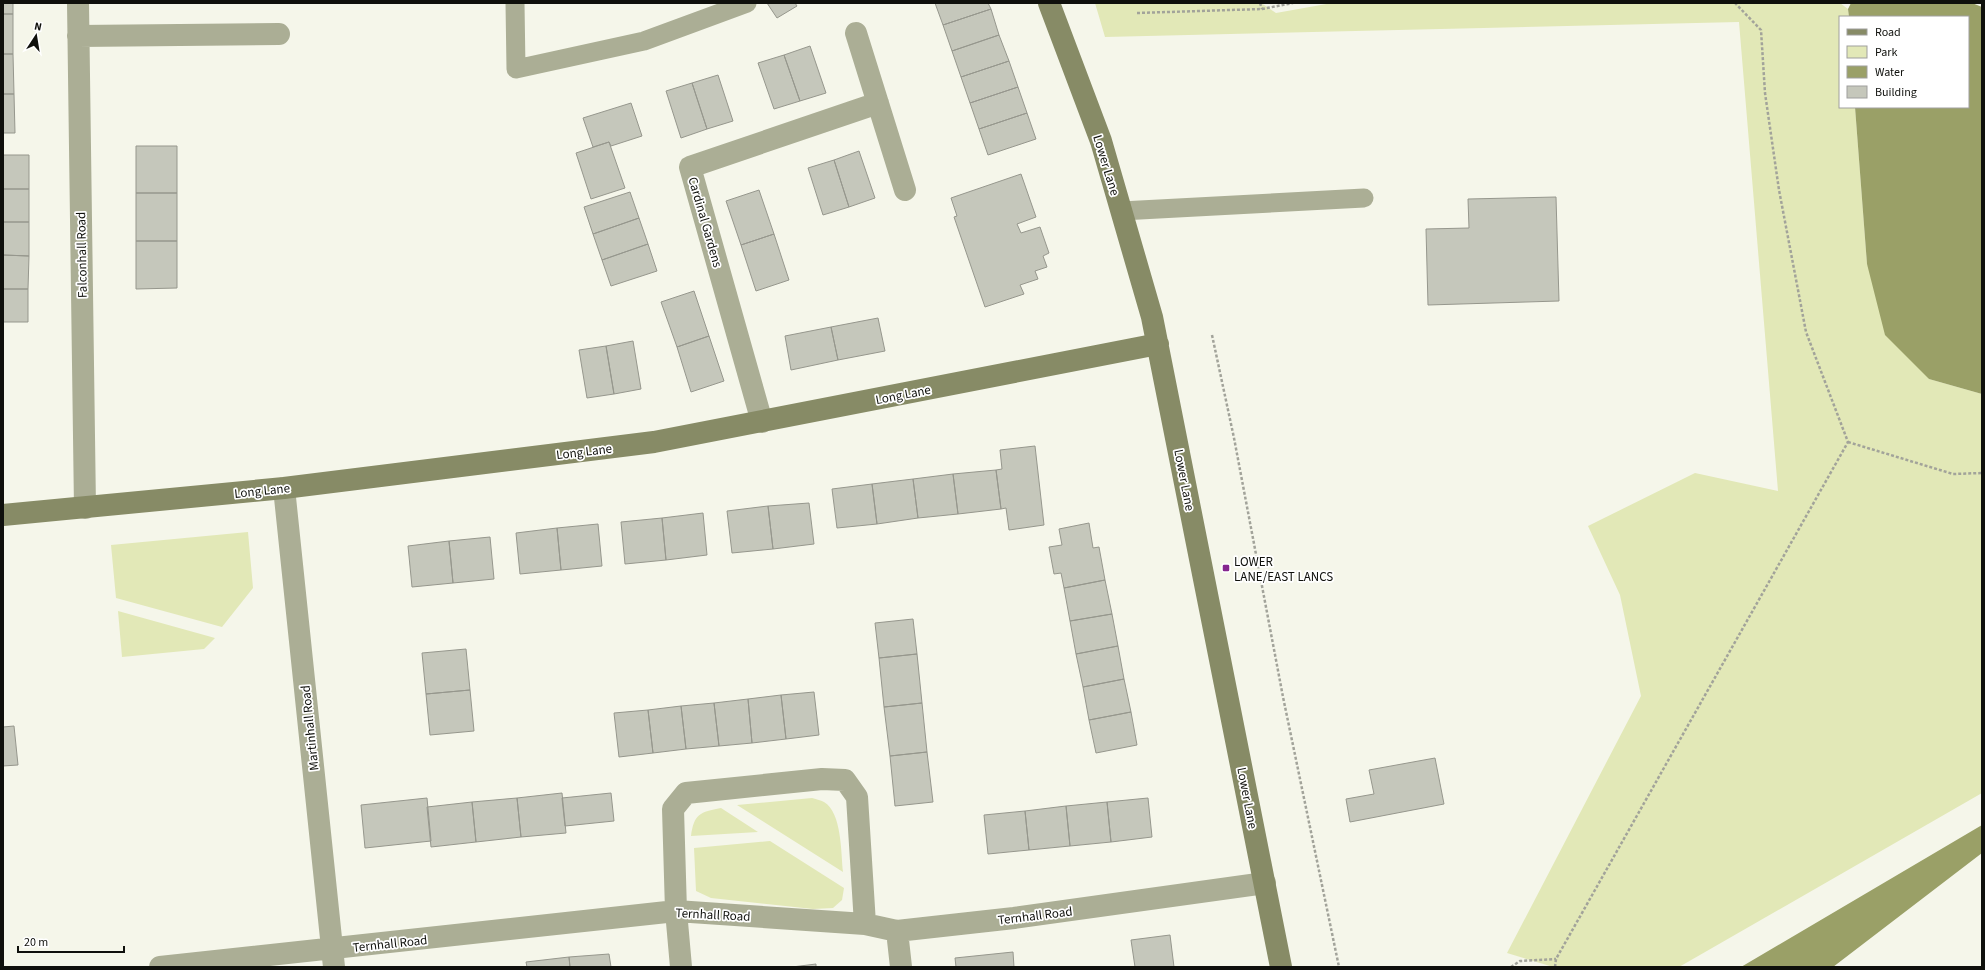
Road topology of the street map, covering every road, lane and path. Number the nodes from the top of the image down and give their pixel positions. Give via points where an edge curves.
1 (78, 3) edge
2 (515, 3) edge
3 (747, 3) edge
4 (1049, 3) edge
5 (1260, 3) edge
6 (1293, 3) edge
7 (1735, 3) edge
8 (1262, 9) junction
9 (1137, 13) dead end
10 (856, 33) dead end
11 (279, 34) dead end
12 (78, 36) junction
13 (878, 103) junction
14 (905, 190) dead end
15 (1364, 198) dead end
16 (1121, 211) junction
17 (1212, 335) dead end
18 (1158, 344) junction
19 (762, 422) junction
20 (1848, 442) junction
21 (1982, 473) edge
22 (284, 488) junction
23 (85, 508) junction
24 (3, 515) edge
25 (1265, 883) junction
26 (676, 911) junction
27 (865, 924) junction
28 (896, 930) junction
29 (333, 958) edge
30 (1556, 959) junction
31 (160, 967) edge
32 (681, 967) edge
33 (901, 967) edge
34 (1281, 967) edge
35 (1339, 967) edge
36 (1511, 967) edge
37 (1555, 967) edge

1 - 12 street, Falconhall Road
2 - 3 lane via 516,69 644,41
4 - 16 street, Lower Lane via 1101,140
5 - 8 path
6 - 8 path
7 - 20 path via 1760,30 1765,93 1779,190 1806,332
8 - 9 path
10 - 13 street
11 - 12 street
12 - 23 street, Falconhall Road
13 - 14 street
13 - 19 street, Cardinal Gardens via 690,167
15 - 16 lane
16 - 18 street, Lower Lane
17 - 35 path
18 - 19 street, Long Lane
18 - 25 street, Lower Lane
19 - 22 street, Long Lane via 654,442
20 - 21 path via 1953,474
20 - 30 path
22 - 23 street, Long Lane
22 - 29 street, Martinhall Road
23 - 24 street, Long Lane
25 - 28 street, Ternhall Road via 1029,916
25 - 34 street, Lower Lane
26 - 27 street, Ternhall Road
26 - 27 street via 673,809 686,793 822,779 845,780 858,797
26 - 29 street, Ternhall Road
26 - 32 street
27 - 28 street, Ternhall Road
28 - 33 street
29 - 31 street, Ternhall Road
30 - 36 path via 1520,961
30 - 37 path

